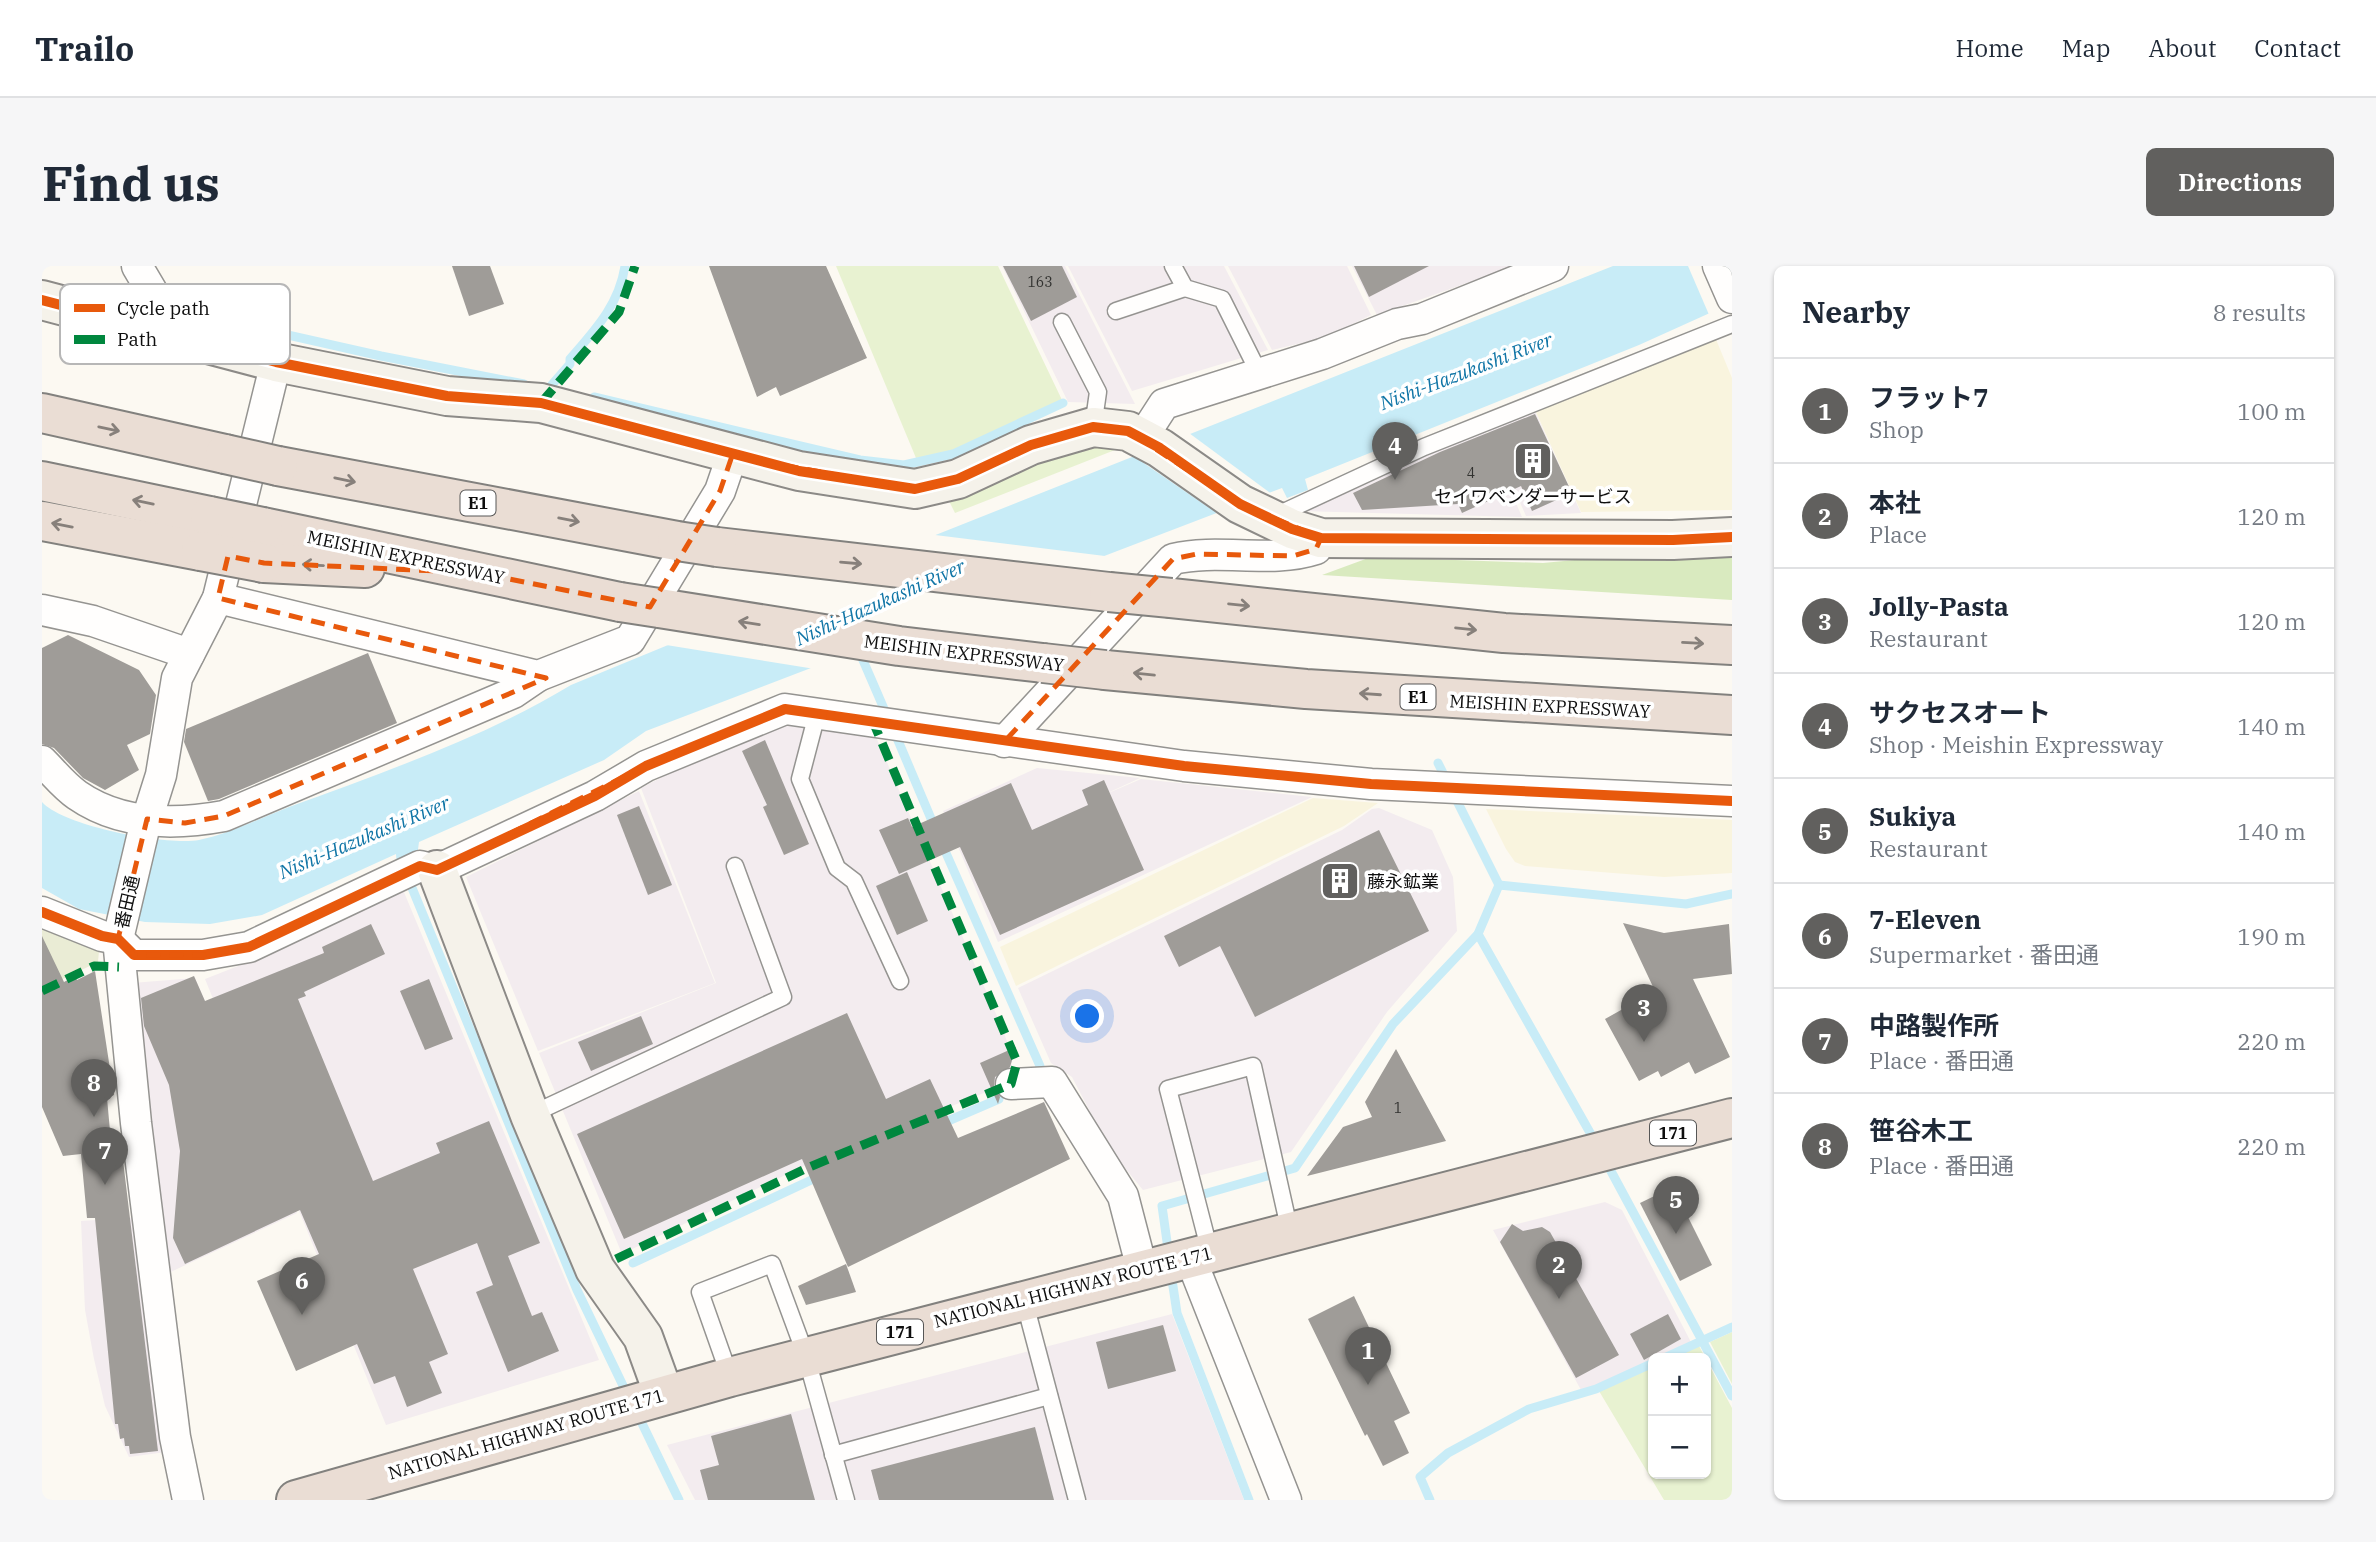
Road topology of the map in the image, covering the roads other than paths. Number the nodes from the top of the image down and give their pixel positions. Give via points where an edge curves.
1 (137, 266) edge
2 (1173, 266) edge
3 (1553, 266) edge
4 (1718, 266) edge
5 (1516, 273) edge
6 (148, 284) edge
7 (1185, 288) junction
8 (1732, 298) edge
9 (42, 300) edge
10 (60, 304) edge
11 (1116, 311) dead end
12 (1062, 321) dead end
13 (1732, 324) edge
14 (276, 364) edge
15 (286, 364) edge
16 (1259, 373) junction
17 (42, 414) edge
18 (1093, 427) junction
19 (1151, 443) junction
20 (732, 456) junction
21 (42, 481) edge
22 (1254, 511) junction
23 (42, 522) edge
24 (206, 534) junction
25 (1732, 537) edge
26 (1321, 538) junction
27 (218, 598) junction
28 (42, 610) edge
29 (1732, 645) edge
30 (189, 654) junction
31 (538, 676) junction
32 (817, 714) junction
33 (1732, 715) edge
34 (1004, 742) junction
35 (42, 761) edge
36 (1732, 801) edge
37 (146, 824) junction
38 (735, 866) dead end
39 (418, 871) junction
40 (42, 912) edge
41 (118, 939) junction
42 (900, 981) dead end
43 (1011, 1084) dead end
44 (530, 1115) junction
45 (1732, 1118) edge
46 (1290, 1232) junction
47 (1174, 1261) junction
48 (1024, 1300) junction
49 (806, 1356) junction
50 (730, 1377) junction
51 (1049, 1396) junction
52 (641, 1401) junction
53 (834, 1455) junction
54 (188, 1500) edge
55 (296, 1500) edge
56 (846, 1500) edge
57 (1077, 1500) edge
58 (1286, 1500) edge

1 - 6 street
2 - 7 lane
3 - 5 street
4 - 8 street
5 - 16 street via 1422,319
7 - 11 lane
7 - 16 lane via 1222,299
9 - 10 street
12 - 18 lane via 1098,392
13 - 22 lane
14 - 27 street, 番田通
15 - 20 street via 447,396 541,403
16 - 19 street via 1164,404
17 -> 29 highway, E1, bridge via 278,466 717,547 1504,633
18 - 19 street via 1128,431
18 - 20 street via 1031,445 958,479 915,489
19 - 22 street
20 - 31 street via 720,491 630,640
24 -> 21 highway
22 - 26 street
24 -> 23 highway
33 -> 24 highway, MEISHIN EXPRESSWAY / E1, bridge via 1319,690 899,646 620,602 479,573
25 - 26 street
26 - 34 street via 1316,549 1293,556 1198,554 1173,559
27 - 30 street, 番田通
27 - 31 street
28 - 30 street via 93,621
30 - 37 street, 番田通 via 177,678 161,775
31 - 37 street via 513,693 224,816
32 - 34 street
32 - 39 street via 785,709 750,722 646,766 595,796
32 - 42 lane via 800,779 837,868 854,881
34 - 36 street via 1185,766 1435,788
35 - 37 street via 77,795
37 - 41 street, 番田通
38 - 44 lane via 783,997
39 - 41 street via 249,947 203,956 134,956
39 - 44 street
40 - 41 street
41 - 54 street, 番田通 via 175,1437
43 - 47 street via 1052,1082 1123,1196
44 - 52 street via 594,1269 643,1337
45 - 46 highway, NATIONAL HIGHWAY ROUTE 171 / 171
46 - 47 highway, NATIONAL HIGHWAY ROUTE 171 / 171
46 - 47 lane via 1253,1066 1168,1089 1199,1207
47 - 48 highway, NATIONAL HIGHWAY ROUTE 171 / 171
47 - 58 street
48 - 49 highway, NATIONAL HIGHWAY ROUTE 171 / 171
48 - 51 lane
49 - 50 highway, NATIONAL HIGHWAY ROUTE 171 / 171
49 - 50 lane via 772,1264 700,1292
49 - 53 lane
50 - 52 highway, NATIONAL HIGHWAY ROUTE 171 / 171
51 - 53 lane
51 - 57 lane
52 - 55 highway, NATIONAL HIGHWAY ROUTE 171 / 171
53 - 56 lane

